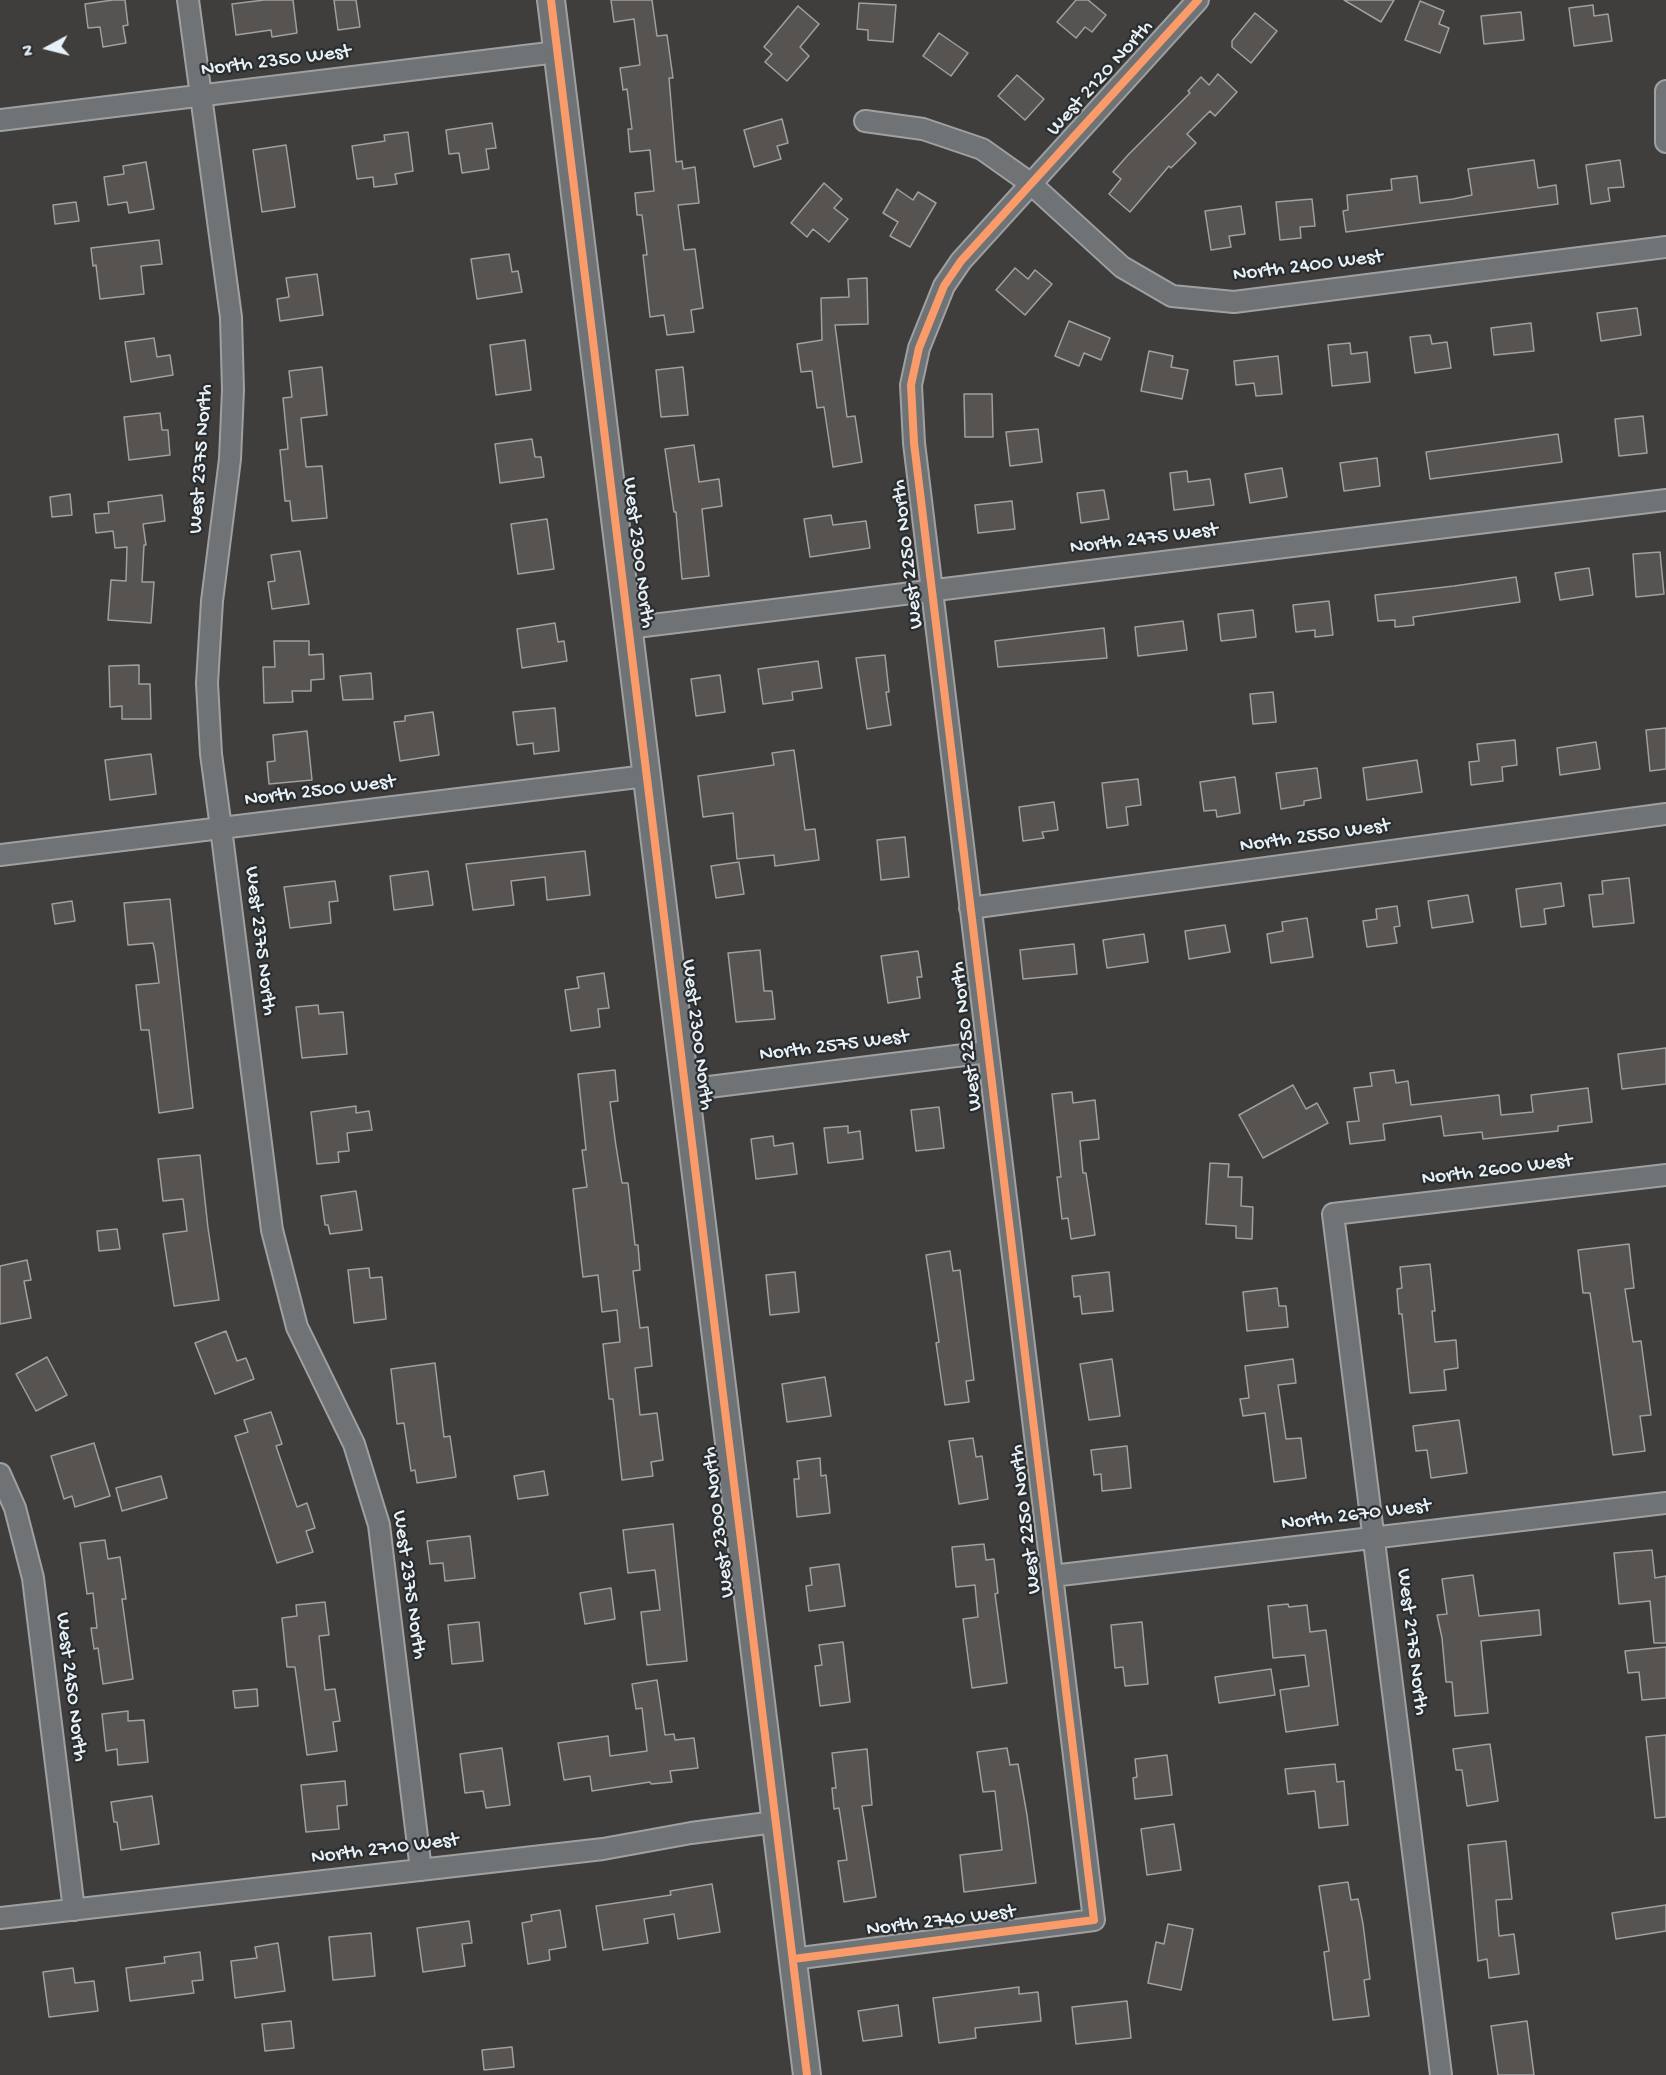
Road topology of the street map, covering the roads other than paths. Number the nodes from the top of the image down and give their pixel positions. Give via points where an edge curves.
1 (188, 0) edge
2 (550, 0) edge
3 (1198, 0) edge
4 (557, 52) junction
5 (1666, 91) edge
6 (201, 96) junction
7 (0, 120) edge
8 (865, 121) dead end
9 (1666, 142) edge
10 (1030, 183) junction
11 (1666, 247) edge
12 (1666, 500) edge
13 (932, 591) junction
14 (628, 628) junction
15 (646, 776) junction
16 (1666, 814) edge
17 (221, 828) junction
18 (0, 855) edge
19 (970, 908) junction
20 (988, 1052) junction
21 (685, 1090) junction
22 (1666, 1175) edge
23 (1333, 1214) joint
24 (0, 1474) edge
25 (1666, 1503) edge
26 (1374, 1539) junction
27 (1052, 1576) junction
28 (775, 1822) junction
29 (422, 1870) junction
30 (74, 1910) junction
31 (0, 1918) edge
32 (1094, 1920) joint
33 (793, 1959) junction
34 (807, 2075) edge
35 (1441, 2075) edge

1 - 6 street, West 2375 North
2 - 4 street, West 2300 North
3 - 10 street, West 2120 North
4 - 6 street, North 2350 West
4 - 14 street, West 2300 North
5 - 9 street
6 - 7 street, North 2350 West
6 - 17 street, West 2375 North via 231,317 233,390 230,459 212,601 207,683
8 - 10 street, North 2400 West via 923,129 981,149
10 - 11 street, North 2400 West via 1122,267 1172,296 1234,302
10 - 13 street, West 2250 North via 944,286 919,348 911,385 914,443
12 - 13 street, North 2475 West
13 - 14 street, North 2475 West
13 - 19 street, West 2250 North
14 - 15 street, West 2300 North
15 - 17 street, North 2500 West
15 - 21 street, West 2300 North
16 - 19 street, North 2550 West
17 - 18 street, North 2500 West
17 - 29 street, West 2375 North via 272,1230 297,1327 354,1444 379,1525
19 - 20 street, West 2250 North
20 - 21 street, North 2575 West
20 - 27 street, West 2250 North
21 - 28 street, West 2300 North
22 - 23 street, North 2600 West
23 - 26 street, West 2175 North
24 - 30 street, West 2450 North via 15,1508 33,1578
25 - 26 street, North 2670 West
26 - 27 street, North 2670 West
26 - 35 street, West 2175 North
27 - 32 street, West 2250 North
28 - 29 street, North 2710 West via 603,1849
28 - 33 street, West 2300 North
29 - 30 street, North 2710 West
30 - 31 street, North 2710 West
32 - 33 street, North 2740 West
33 - 34 street, West 2300 North

